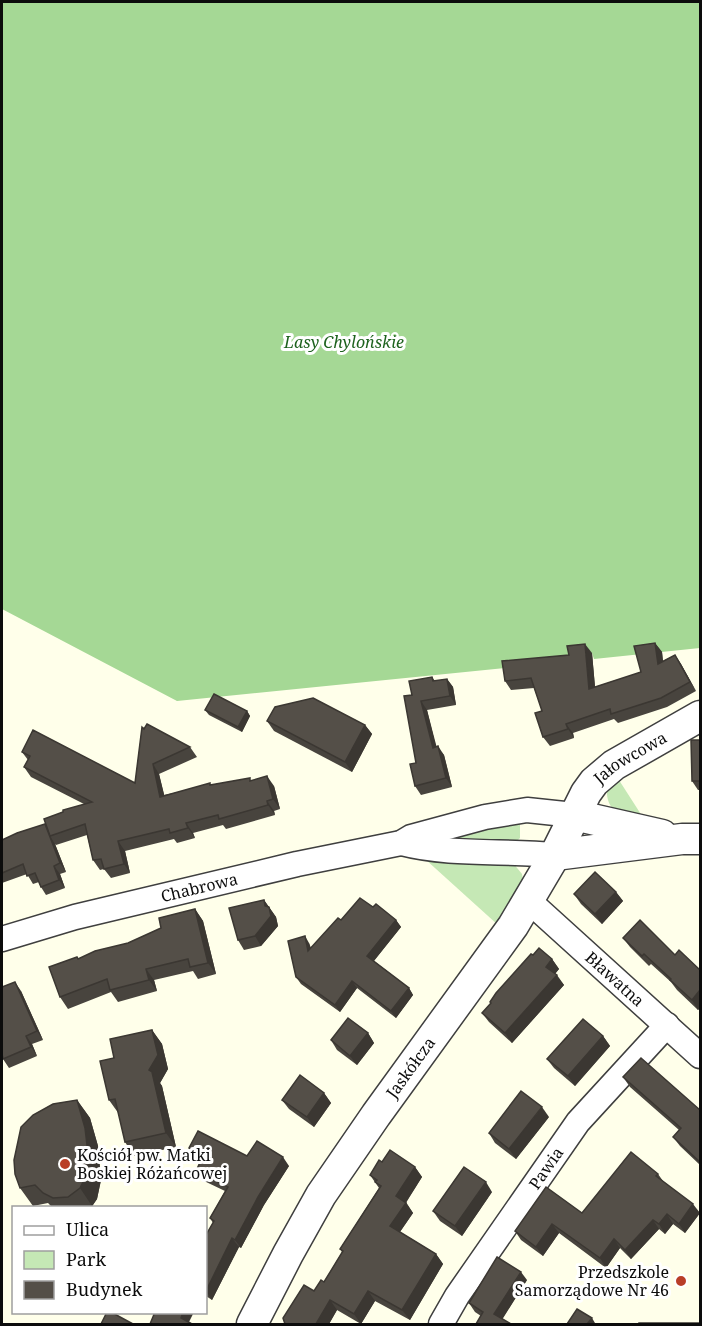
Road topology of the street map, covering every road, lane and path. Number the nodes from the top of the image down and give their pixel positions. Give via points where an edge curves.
1 (700, 716) edge
2 (574, 815) junction
3 (691, 839) edge
4 (400, 843) junction
5 (555, 855) junction
6 (529, 901) junction
7 (2, 939) edge
8 (667, 1025) junction
9 (700, 1056) edge
10 (252, 1324) edge
11 (441, 1324) edge

1 - 2 street, Jałowcowa via 614,765 594,782
2 - 3 street, Chabrowa
2 - 4 street, Chabrowa via 526,810 485,817
2 - 5 street, Jaskółcza
3 - 5 street, Chabrowa
4 - 5 street, Chabrowa via 425,849
4 - 7 street, Chabrowa via 85,914
5 - 6 street, Jaskółcza
6 - 8 street, Bławatna
6 - 10 street, Jaskółcza via 321,1196
8 - 9 street, Bławatna
8 - 11 street, Pawia via 578,1122

